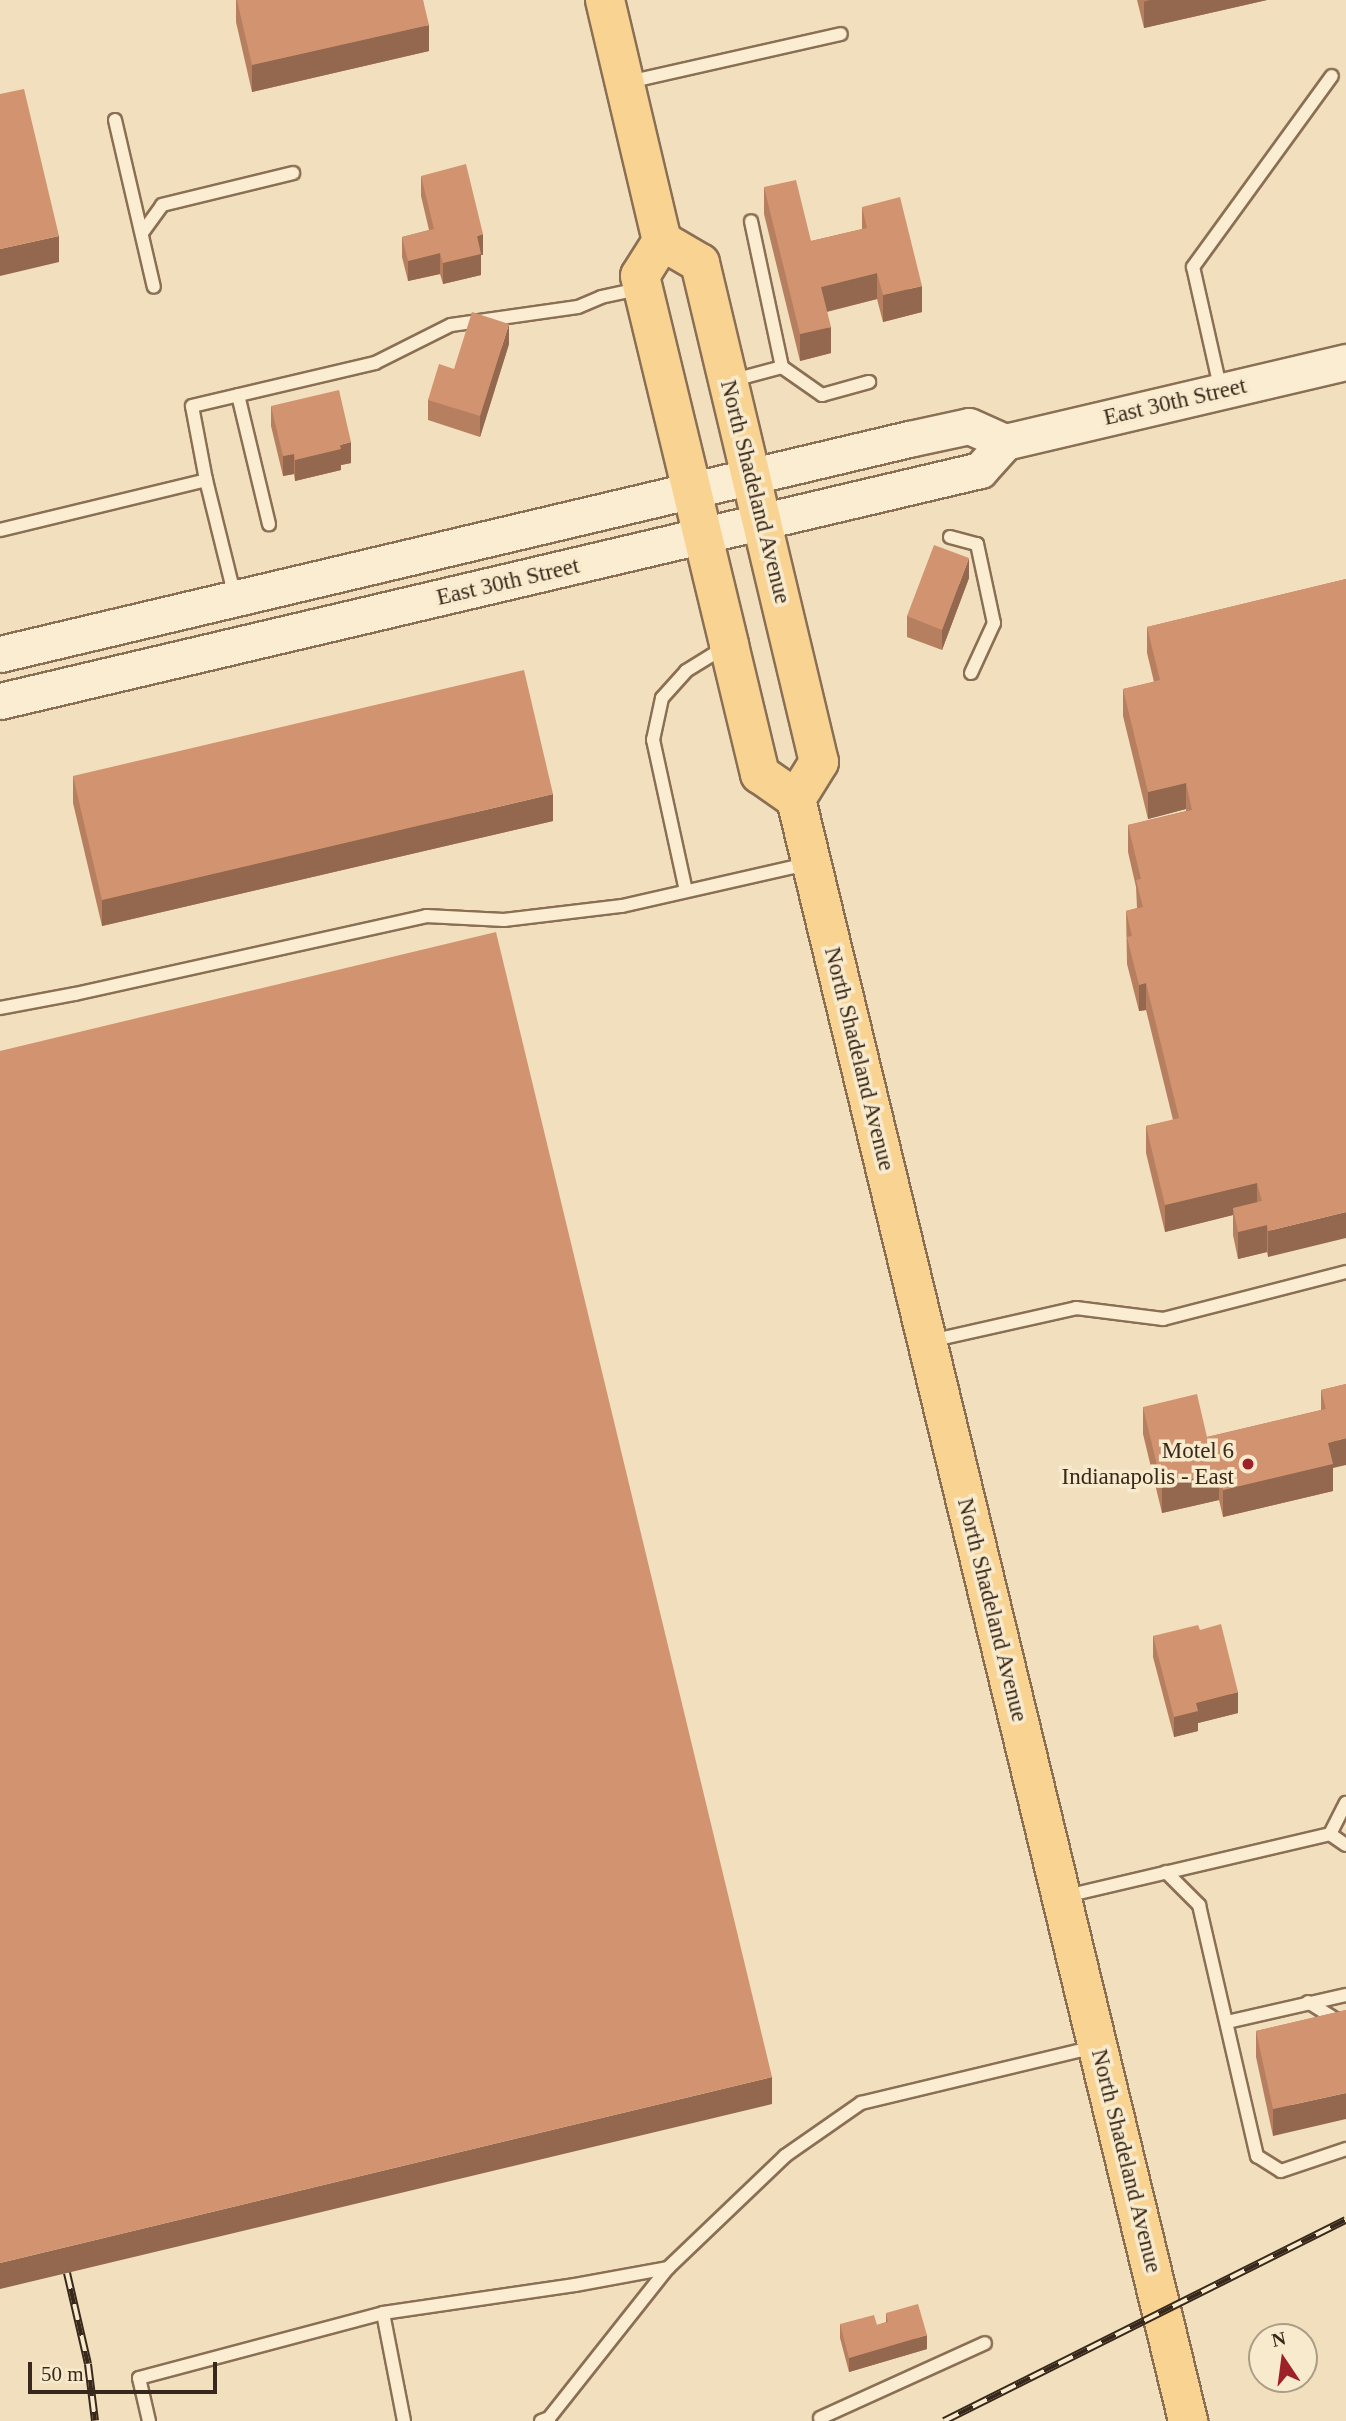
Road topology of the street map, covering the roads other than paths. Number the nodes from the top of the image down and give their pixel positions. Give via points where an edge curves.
1 (605, 0) edge
2 (841, 34) dead end
3 (1332, 76) dead end
4 (624, 83) junction
5 (115, 120) dead end
6 (293, 173) dead end
7 (751, 221) dead end
8 (142, 233) junction
9 (662, 241) junction
10 (154, 287) dead end
11 (643, 289) junction
12 (1346, 362) edge
13 (782, 367) junction
14 (728, 382) junction
15 (869, 382) dead end
16 (1221, 391) junction
17 (238, 395) junction
18 (1005, 442) junction
19 (751, 477) junction
20 (206, 480) junction
21 (692, 491) junction
22 (762, 522) junction
23 (269, 524) dead end
24 (0, 530) edge
25 (703, 536) junction
26 (950, 537) dead end
27 (235, 598) junction
28 (729, 645) junction
29 (0, 653) edge
30 (971, 673) dead end
31 (0, 701) edge
32 (796, 799) junction
33 (811, 863) junction
34 (686, 891) junction
35 (0, 1007) edge
36 (1346, 1272) edge
37 (927, 1341) junction
38 (1346, 1803) edge
39 (1331, 1833) junction
40 (1346, 1845) edge
41 (1166, 1872) junction
42 (1062, 1896) junction
43 (1346, 1995) edge
44 (1308, 2002) junction
45 (1346, 2019) edge
46 (1227, 2022) junction
47 (1098, 2046) junction
48 (1346, 2149) edge
49 (668, 2268) junction
50 (383, 2313) junction
51 (985, 2343) dead end
52 (820, 2417) dead end
53 (149, 2421) edge
54 (404, 2421) edge
55 (541, 2421) edge
56 (1188, 2421) edge

1 - 4 main road
2 - 4 lane
3 - 16 lane via 1193,267
4 - 9 main road
5 - 8 lane
6 - 8 lane via 162,205
7 - 13 lane
8 - 10 lane
9 - 11 main road via 640,276
9 - 14 main road, North Shadeland Avenue via 700,263
11 - 17 lane via 601,296 578,307 451,325 375,363
11 - 21 main road
12 - 16 main road, East 30th Street
13 - 14 lane
13 - 15 lane via 822,395
14 - 19 main road, North Shadeland Avenue
16 - 18 main road, East 30th Street
17 - 20 lane via 192,406
17 - 23 lane
18 - 19 main road, East 30th Street via 969,426
18 - 22 main road, East 30th Street via 980,470
19 - 21 main road, East 30th Street
19 - 22 main road, North Shadeland Avenue
20 - 24 lane
20 - 27 lane
21 - 25 main road
21 - 27 main road, East 30th Street
22 - 25 main road, East 30th Street
22 - 32 main road, North Shadeland Avenue via 819,762
25 - 28 main road
25 - 31 main road, East 30th Street
26 - 30 lane via 978,544 994,623
27 - 29 main road, East 30th Street
28 - 32 main road via 760,774
28 - 34 lane via 686,671 662,698 653,740
32 - 33 main road, North Shadeland Avenue
33 - 34 lane
33 - 37 main road, North Shadeland Avenue
34 - 35 lane via 622,906 504,920 426,916
36 - 37 lane via 1163,1319 1076,1308
37 - 42 main road, North Shadeland Avenue
38 - 39 lane
39 - 40 lane
39 - 41 lane
41 - 42 lane
41 - 46 lane via 1199,1905
42 - 47 main road, North Shadeland Avenue
43 - 44 lane
44 - 45 lane via 1338,2021
44 - 46 lane
46 - 48 lane via 1257,2156 1281,2171
47 - 49 lane via 860,2103 785,2156
47 - 56 main road, North Shadeland Avenue
49 - 50 lane
49 - 55 lane via 549,2418
50 - 53 lane via 139,2378
50 - 54 lane
51 - 52 lane

